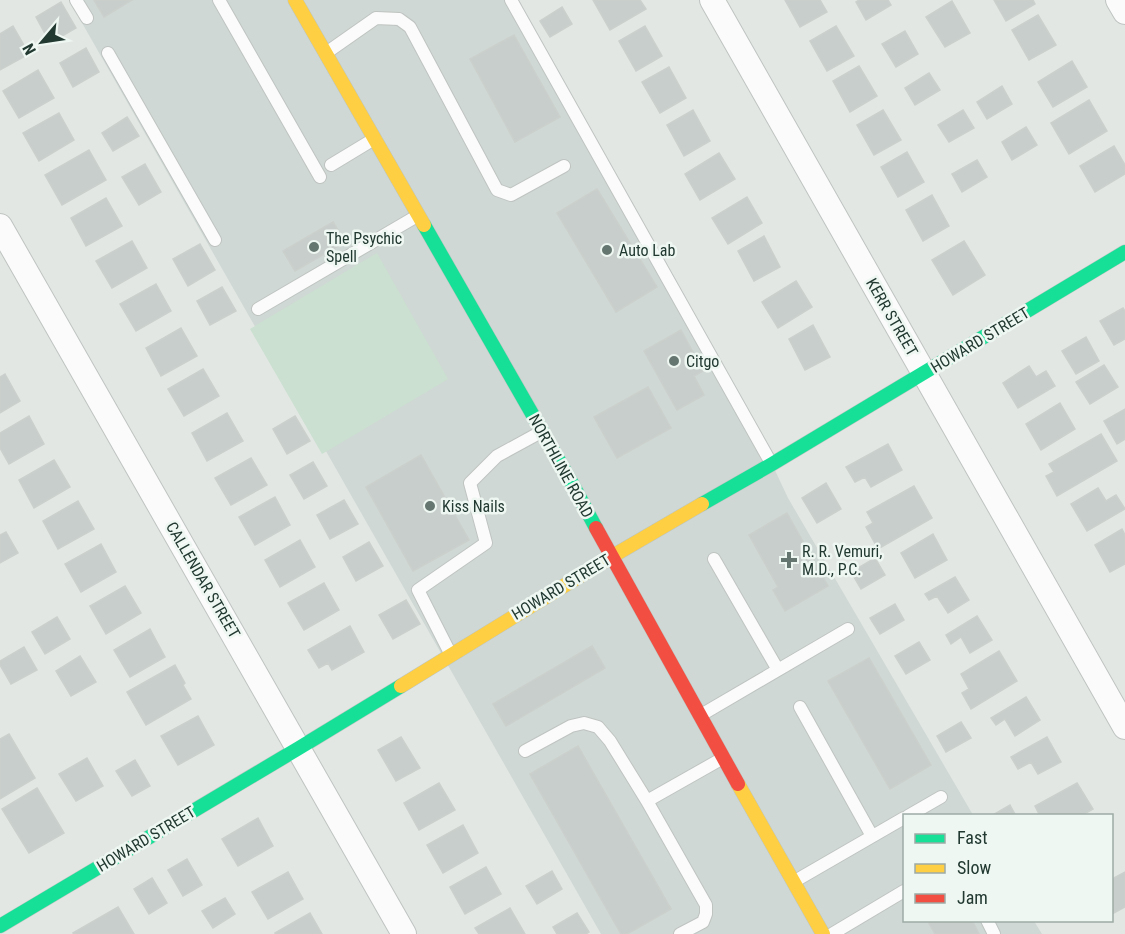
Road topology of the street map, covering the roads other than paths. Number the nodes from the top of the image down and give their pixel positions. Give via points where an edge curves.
1 (76, 0) edge
2 (219, 0) edge
3 (295, 0) edge
4 (511, 0) edge
5 (712, 0) edge
6 (1118, 0) edge
7 (1125, 12) edge
8 (87, 18) dead end
9 (108, 53) dead end
10 (325, 53) junction
11 (374, 138) junction
12 (331, 165) dead end
13 (564, 166) dead end
14 (320, 177) dead end
15 (418, 215) junction
16 (0, 226) edge
17 (215, 240) dead end
18 (1125, 252) edge
19 (258, 309) dead end
20 (924, 373) junction
21 (543, 432) junction
22 (772, 464) junction
23 (611, 557) junction
24 (714, 559) dead end
25 (848, 629) dead end
26 (451, 655) junction
27 (778, 670) junction
28 (800, 707) dead end
29 (700, 715) junction
30 (1125, 727) edge
31 (299, 748) junction
32 (525, 751) dead end
33 (724, 757) junction
34 (941, 797) dead end
35 (647, 801) junction
36 (911, 814) edge
37 (903, 819) edge
38 (872, 836) junction
39 (794, 881) junction
40 (903, 892) edge
41 (0, 926) edge
42 (404, 934) edge
43 (680, 934) edge
44 (823, 934) edge
45 (832, 934) edge

1 - 8 lane
2 - 14 lane
3 - 10 street, NORTHLINE ROAD
4 - 22 lane
5 - 20 street, KERR STREET
6 - 7 street
9 - 17 lane
10 - 11 street, NORTHLINE ROAD
10 - 13 lane via 376,18 399,19 410,27 497,190 512,195
11 - 12 lane
11 - 15 street, NORTHLINE ROAD
15 - 19 lane
15 - 21 street, NORTHLINE ROAD
16 - 31 street, CALLENDAR STREET
18 - 20 street, HOWARD STREET
20 - 22 street, HOWARD STREET
20 - 30 street, KERR STREET
21 - 23 street, NORTHLINE ROAD
21 - 26 lane via 497,456 470,483 486,543 418,590
22 - 23 street, HOWARD STREET
23 - 26 street, HOWARD STREET
23 - 29 street, NORTHLINE ROAD
24 - 27 lane
25 - 27 lane
26 - 31 street, HOWARD STREET
27 - 29 lane
28 - 38 lane
29 - 33 street, NORTHLINE ROAD
31 - 41 street, HOWARD STREET
31 - 42 street, CALLENDAR STREET
32 - 35 lane via 571,726 584,723 598,728
33 - 35 lane
33 - 39 street, NORTHLINE ROAD
34 - 36 lane
35 - 43 lane via 706,904 703,922
37 - 38 lane
38 - 39 lane
39 - 44 street, NORTHLINE ROAD
40 - 45 lane

